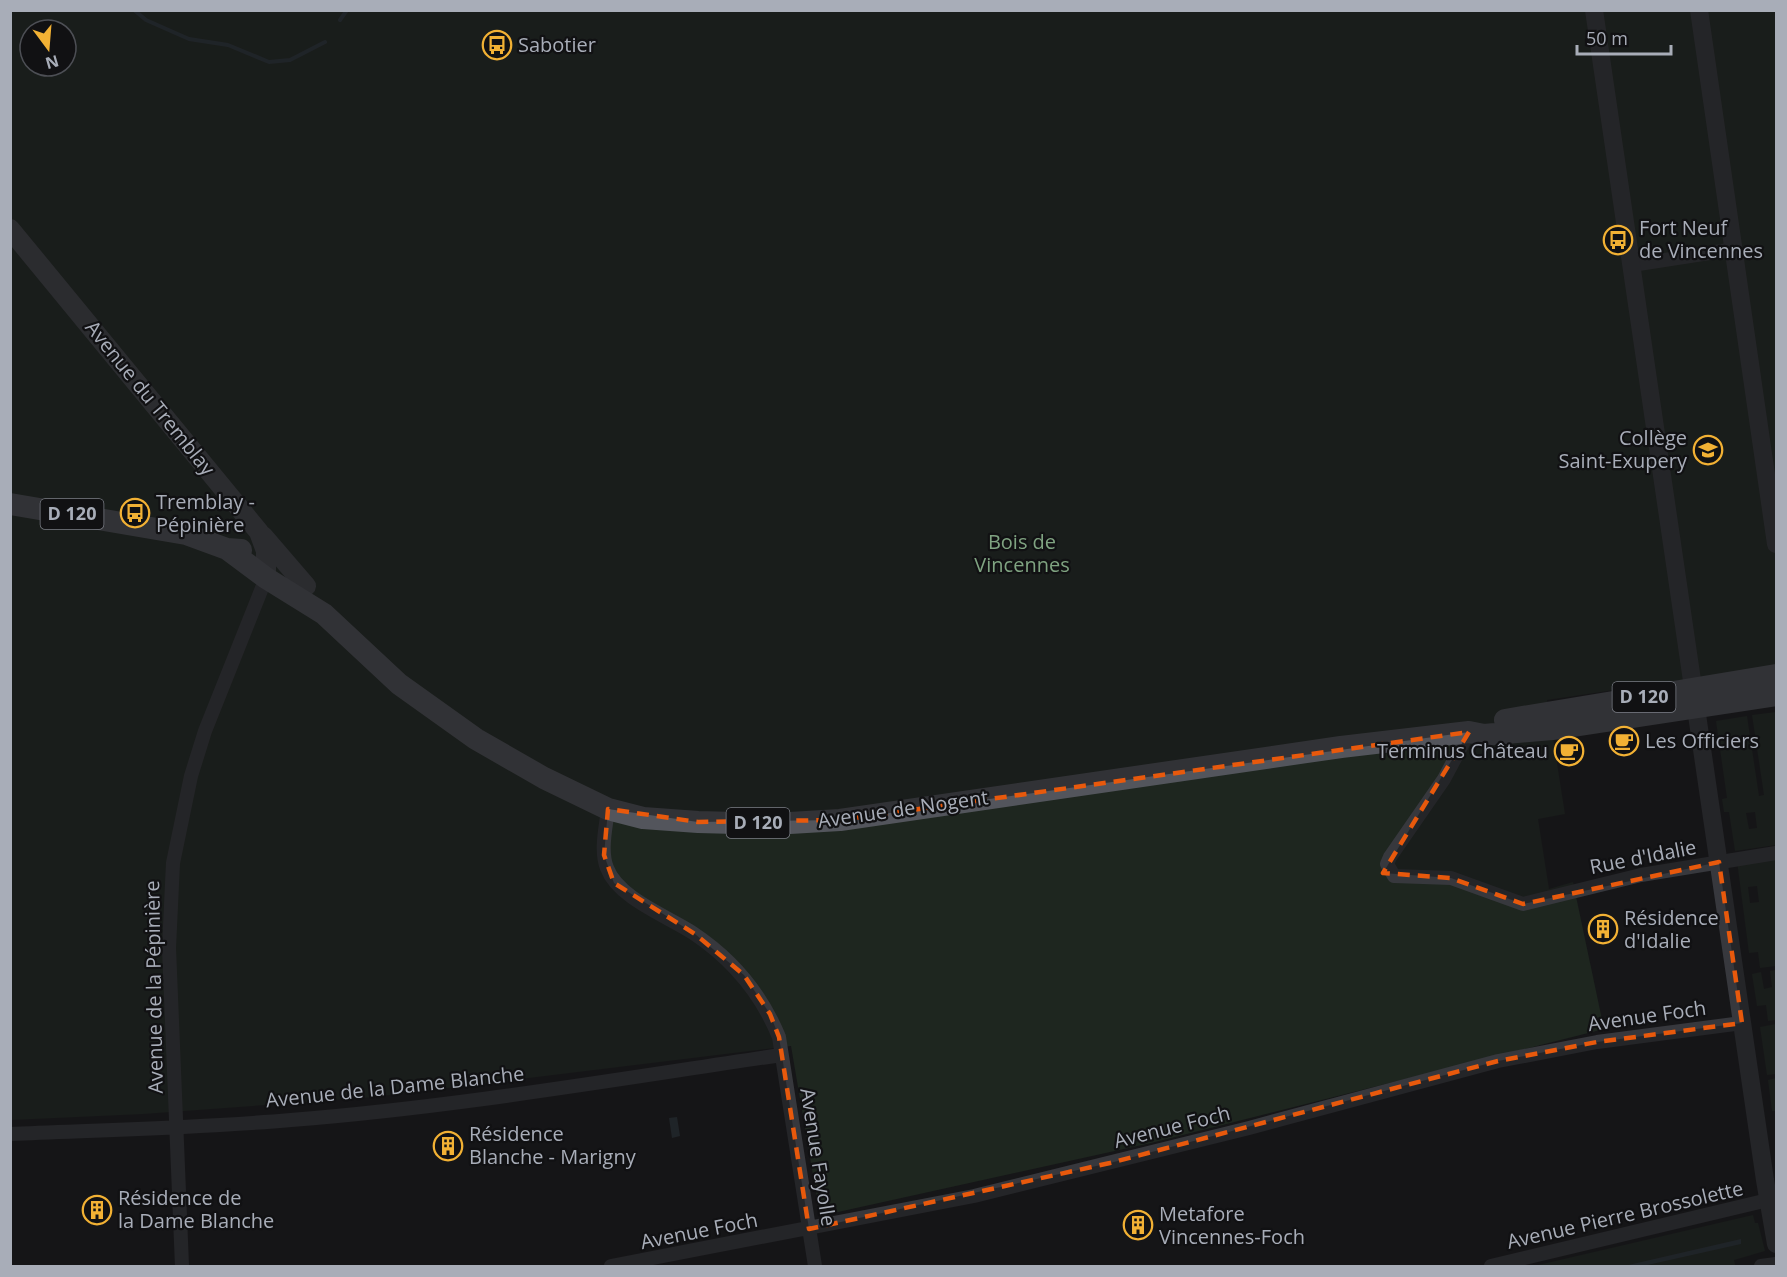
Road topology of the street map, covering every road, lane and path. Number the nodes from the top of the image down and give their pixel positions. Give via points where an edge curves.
1 (1594, 10) edge
2 (1699, 10) edge
3 (10, 229) edge
4 (1735, 249) junction
5 (1632, 265) junction
6 (10, 504) edge
7 (259, 532) junction
8 (1776, 544) edge
9 (266, 570) junction
10 (306, 586) junction
11 (324, 614) junction
12 (1776, 675) edge
13 (1694, 691) junction
14 (1776, 695) edge
15 (1469, 732) junction
16 (608, 809) junction
17 (1776, 853) edge
18 (1719, 862) junction
19 (1742, 1023) junction
20 (781, 1055) junction
21 (176, 1128) junction
22 (10, 1134) edge
23 (1772, 1199) edge
24 (809, 1229) junction
25 (1776, 1244) edge
26 (1776, 1264) edge
27 (182, 1266) edge
28 (611, 1266) edge
29 (816, 1266) edge
30 (1491, 1266) edge
31 (1761, 1266) edge

1 - 5 street
2 - 4 street
3 - 7 main road, Avenue du Tremblay
4 - 5 street
4 - 8 street
5 - 13 street
6 - 9 main road, Avenue de Nogent / D 120 via 186,534 227,549 242,550
7 - 9 main road, Avenue du Tremblay
7 - 10 main road
9 - 10 main road, Avenue de Nogent / D 120
9 - 11 main road, Avenue de Nogent / D 120
9 - 21 street, Avenue de la Pépinière via 205,732 179,822 169,920
10 - 11 main road, Avenue de Nogent / D 120
11 - 16 main road, Avenue de Nogent / D 120 via 399,684 476,739
12 - 13 main road, D 120
13 - 14 main road, D 120
13 - 15 main road, Avenue de Nogent / D 120 via 1552,729 1484,735
13 - 18 street
15 - 16 main road, Avenue de Nogent / D 120 via 840,820 773,824 698,822 643,818
15 - 18 street, Rue d'Idalie via 1444,779 1390,857 1389,872 1402,877 1451,878 1523,904 1641,875
16 - 20 street, Avenue Fayolle via 604,855 614,883 695,934 744,975 770,1014
17 - 18 street, Rue d'Idalie
18 - 19 street
19 - 23 street
19 - 24 street, Avenue Foch via 1597,1042 1498,1062 974,1196
20 - 21 street, Avenue de la Dame Blanche via 392,1110
20 - 24 street, Avenue Fayolle
21 - 22 street, Avenue de la Dame Blanche
21 - 27 street, Avenue de la Pépinière
23 - 25 street
23 - 30 street, Avenue Pierre Brossolette
24 - 28 street, Avenue Foch
24 - 29 street, Avenue Fayolle
26 - 31 street

